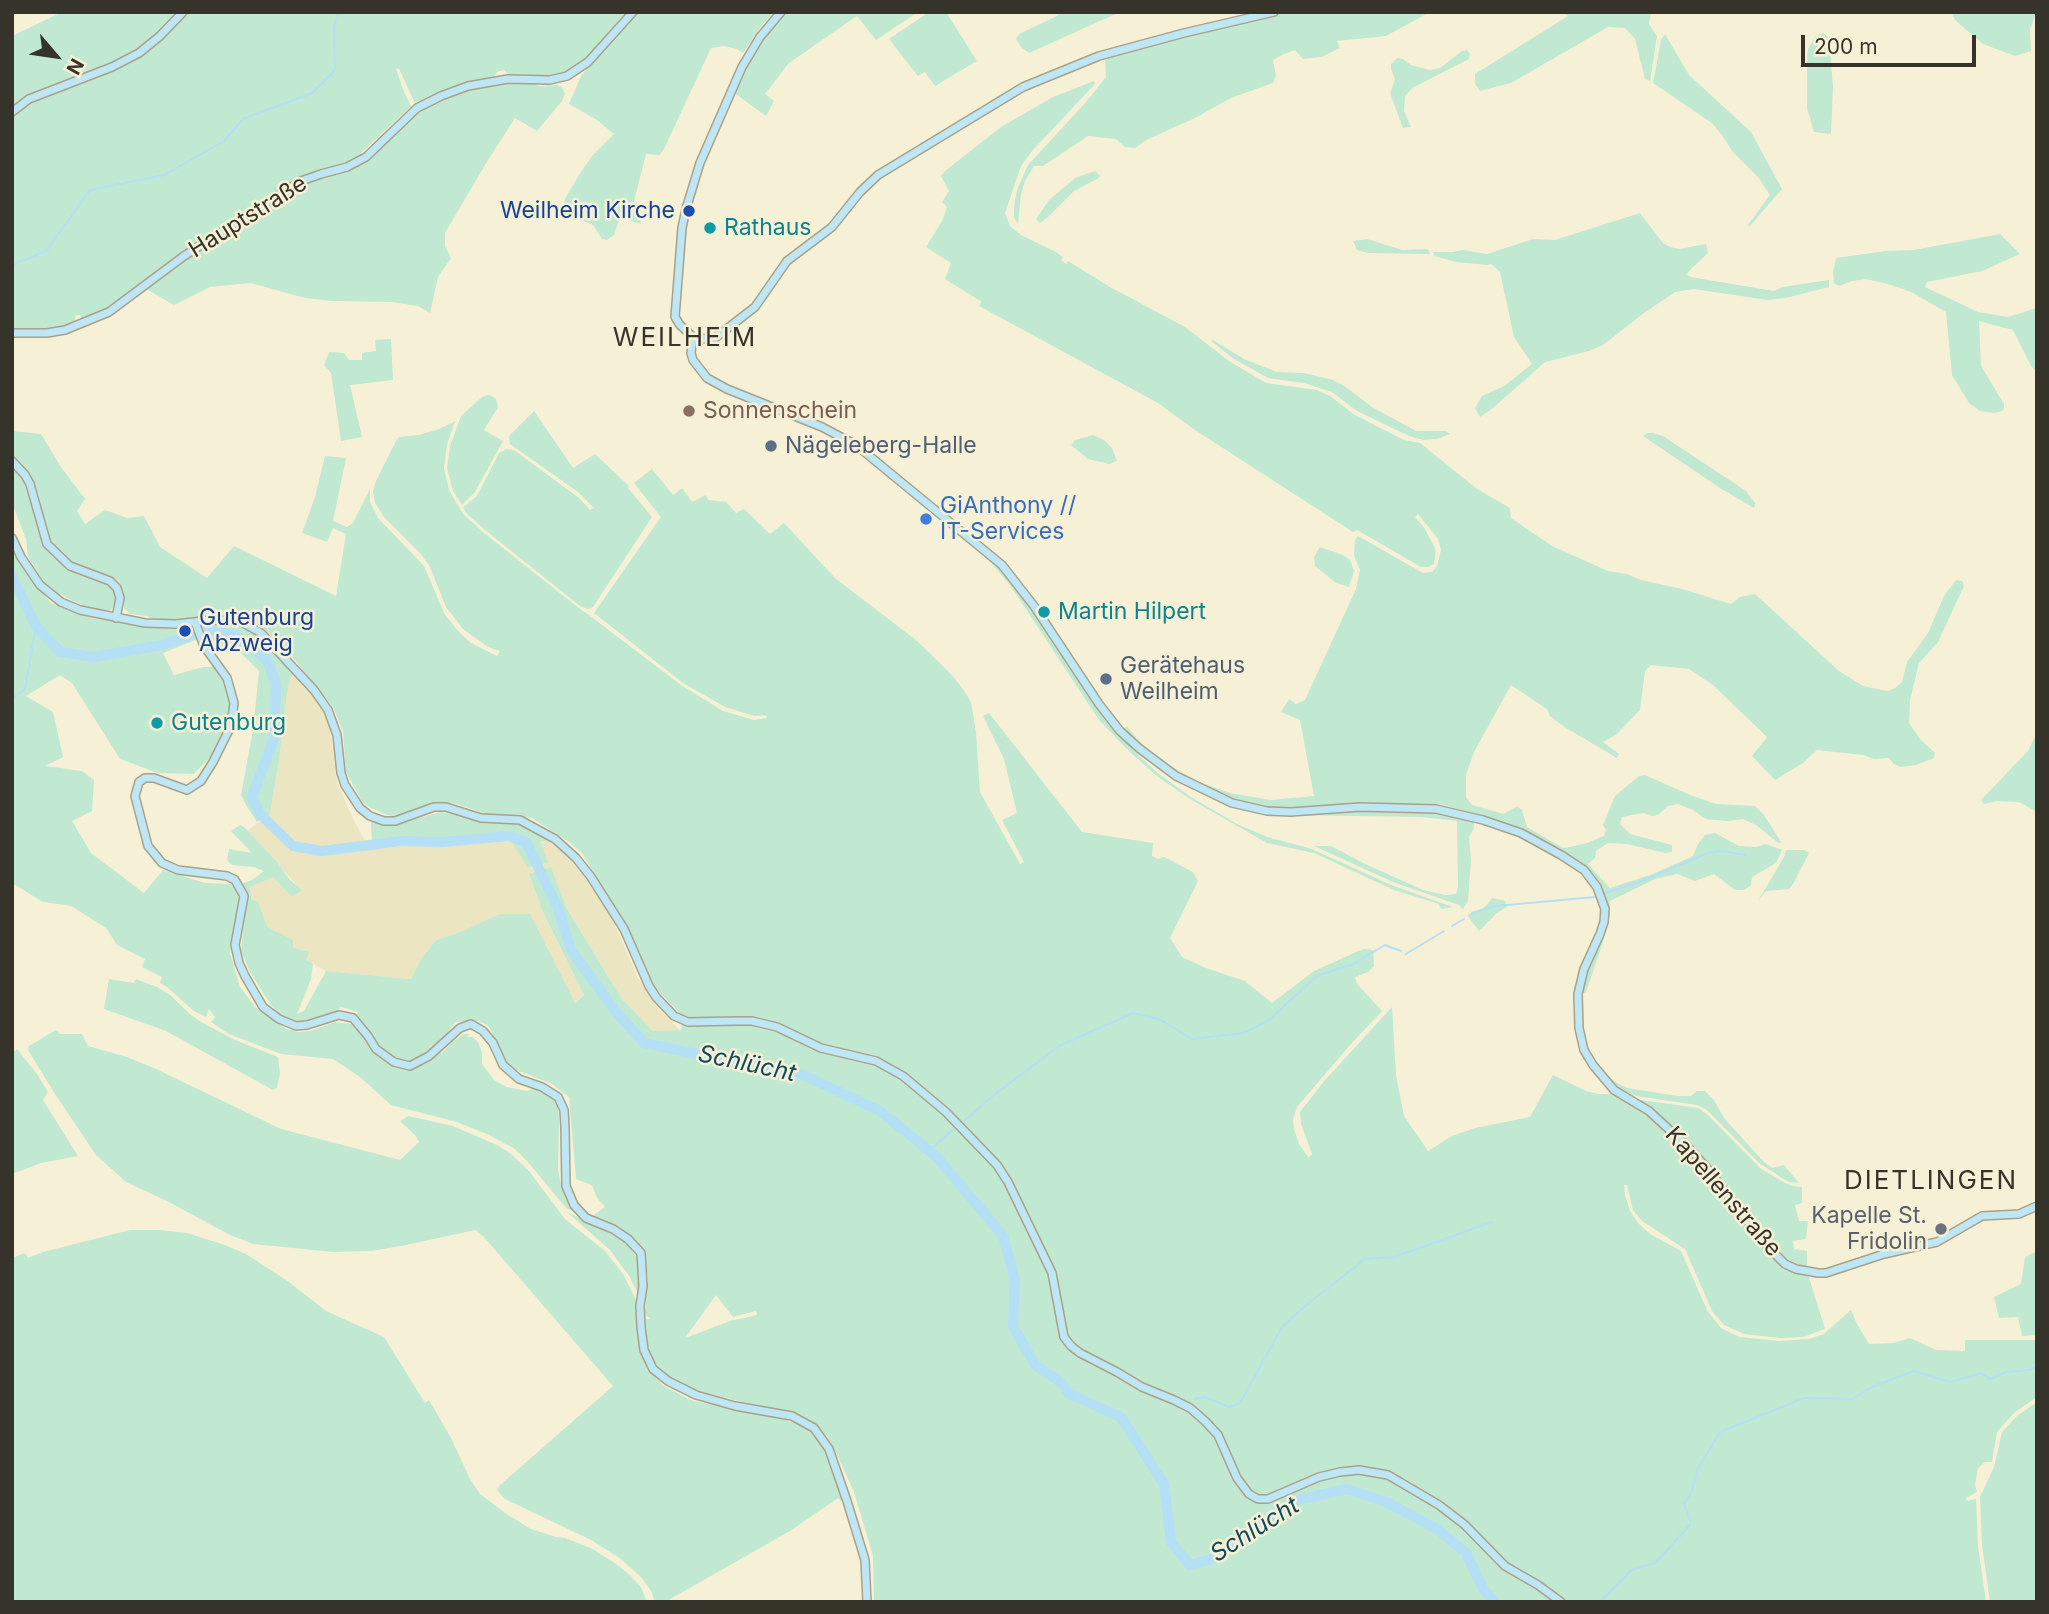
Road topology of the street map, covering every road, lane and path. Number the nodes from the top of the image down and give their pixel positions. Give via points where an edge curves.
1 (183, 12) edge
2 (633, 12) edge
3 (781, 12) edge
4 (1274, 12) edge
5 (12, 112) edge
6 (12, 332) edge
7 (693, 337) junction
8 (12, 461) edge
9 (12, 538) edge
10 (116, 618) junction
11 (195, 625) junction
12 (2037, 1206) edge
13 (867, 1602) edge
14 (1561, 1602) edge

1 - 5 street via 139,53 29,99
2 - 6 street, Hauptstraße via 588,62 561,78 468,86 416,108 366,157 301,181 184,256 109,312 65,330
3 - 7 street via 742,67 699,163 686,209 675,317
4 - 7 street via 1099,56 1046,76 987,107 878,175 832,227 787,261 755,307 715,338
7 - 12 street, Kapellenstraße via 691,354 707,378 856,445 1002,565 1119,731 1176,776 1232,803 1268,811 1436,809 1521,834 1584,870 1605,908 1578,994 1578,1028 1584,1049 1614,1090 1649,1111 1688,1147 1785,1264 1826,1273 1937,1242 1982,1216 2019,1214
8 - 10 street via 30,484 47,544 69,566 117,588
9 - 10 street via 48,593 80,610
10 - 11 street
11 - 13 street via 227,678 234,703 232,718 201,781 187,790 154,778 139,782 135,796 148,846 162,863 178,870 235,880 244,895 235,945 239,963 263,1007 279,1019 307,1026 340,1015 353,1018 376,1049 394,1062 410,1066 471,1024 483,1031 503,1065 519,1079 558,1097 564,1110 566,1186 574,1205 586,1218 628,1238 640,1253 641,1327 653,1369 696,1395 792,1416 814,1428 829,1449 855,1524 865,1560
11 - 14 street via 240,621 261,633 282,655 328,710 345,785 370,816 395,821 446,807 481,818 520,820 566,848 604,896 649,986 674,1016 688,1023 744,1021 777,1027 821,1048 876,1061 922,1091 1008,1182 1052,1273 1065,1337 1071,1346 1205,1420 1218,1435 1249,1494 1269,1499 1340,1472 1388,1475 1439,1505 1505,1566

